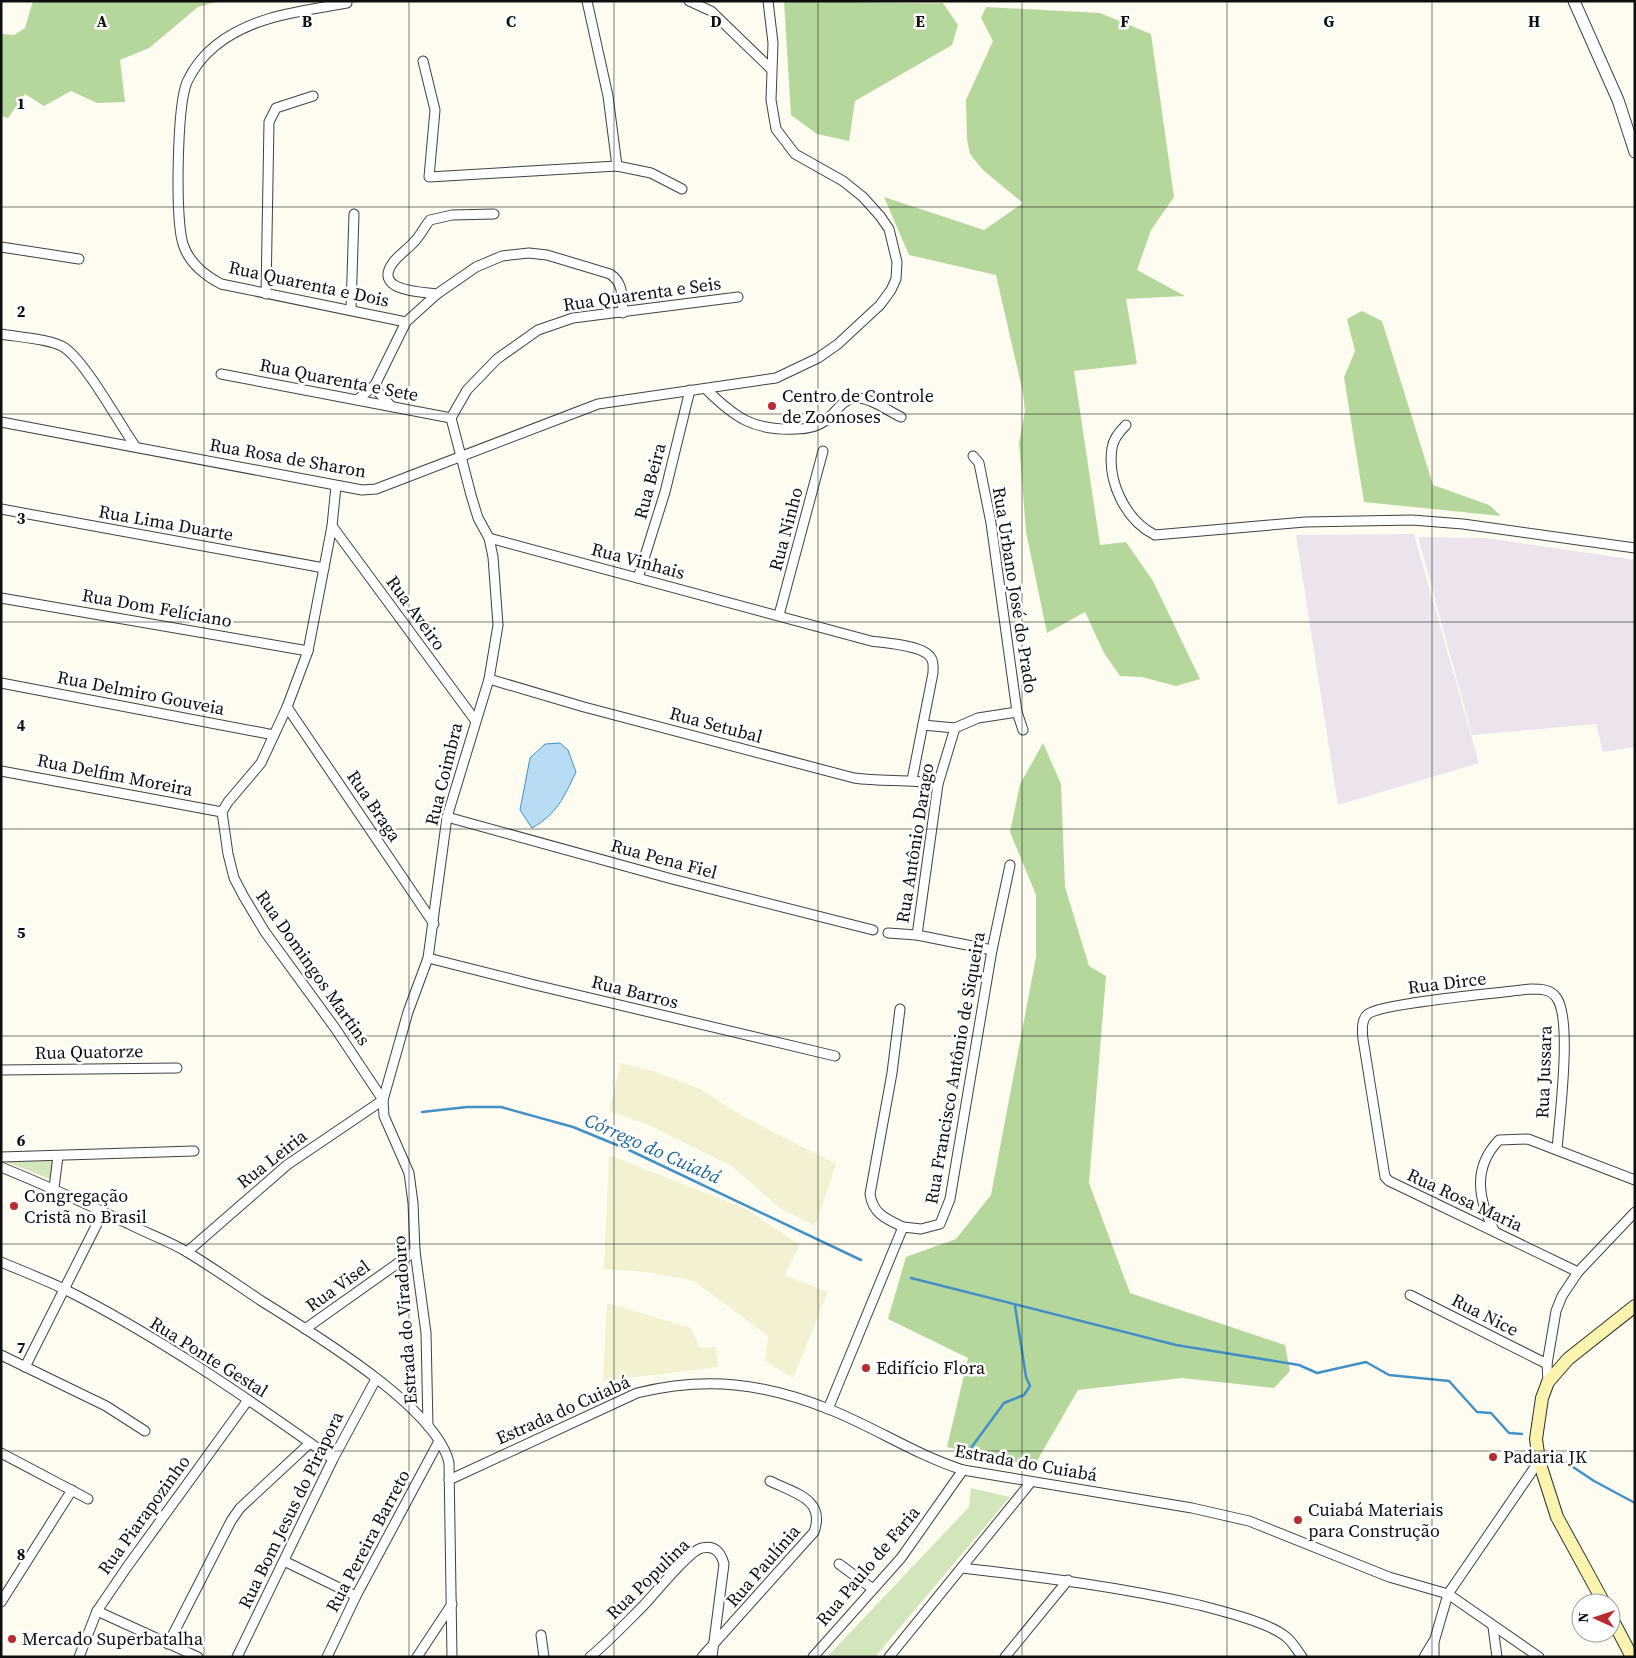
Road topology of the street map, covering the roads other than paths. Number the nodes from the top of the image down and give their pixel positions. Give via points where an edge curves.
1 (587, 1) edge
2 (689, 1) edge
3 (768, 1) edge
4 (1574, 1) edge
5 (347, 3) dead end
6 (423, 61) dead end
7 (770, 68) junction
8 (312, 96) dead end
9 (1635, 152) edge
10 (617, 166) junction
11 (682, 189) dead end
12 (354, 214) dead end
13 (494, 214) dead end
14 (1, 246) edge
15 (78, 259) dead end
16 (266, 294) junction
17 (437, 294) junction
18 (738, 297) dead end
19 (350, 308) junction
20 (623, 313) junction
21 (406, 322) junction
22 (1, 334) edge
23 (221, 374) dead end
24 (375, 385) junction
25 (706, 389) junction
26 (690, 390) junction
27 (357, 400) junction
28 (391, 406) junction
29 (901, 417) dead end
30 (450, 418) junction
31 (1, 422) edge
32 (1126, 425) dead end
33 (135, 446) junction
34 (824, 450) dead end
35 (462, 456) junction
36 (973, 456) dead end
37 (336, 486) junction
38 (1, 509) edge
39 (332, 526) junction
40 (489, 538) junction
41 (1635, 548) edge
42 (324, 568) junction
43 (638, 578) junction
44 (1, 598) edge
45 (780, 615) junction
46 (308, 651) junction
47 (488, 678) junction
48 (1, 683) edge
49 (287, 707) junction
50 (1017, 712) junction
51 (475, 720) junction
52 (923, 725) junction
53 (955, 728) junction
54 (1023, 730) dead end
55 (274, 735) junction
56 (1, 770) edge
57 (912, 780) junction
58 (938, 784) junction
59 (222, 812) junction
60 (447, 817) junction
61 (1010, 865) dead end
62 (434, 924) junction
63 (873, 930) dead end
64 (888, 933) dead end
65 (917, 936) junction
66 (992, 950) junction
67 (428, 958) junction
68 (1556, 997) joint
69 (900, 1009) dead end
70 (1363, 1039) joint
71 (835, 1056) dead end
72 (177, 1068) dead end
73 (1, 1070) edge
74 (383, 1100) junction
75 (1557, 1150) junction
76 (194, 1151) dead end
77 (58, 1156) junction
78 (1, 1157) edge
79 (1, 1168) edge
80 (1635, 1180) edge
81 (54, 1188) junction
82 (103, 1212) junction
83 (1635, 1212) edge
84 (903, 1227) junction
85 (1496, 1232) junction
86 (415, 1251) junction
87 (186, 1252) junction
88 (1, 1262) edge
89 (1578, 1272) junction
90 (64, 1290) junction
91 (1410, 1296) dead end
92 (1635, 1306) edge
93 (305, 1329) junction
94 (1, 1355) edge
95 (1546, 1364) junction
96 (25, 1367) junction
97 (376, 1379) junction
98 (1548, 1382) junction
99 (248, 1400) junction
100 (828, 1409) junction
101 (428, 1426) junction
102 (145, 1431) dead end
103 (439, 1441) junction
104 (310, 1443) junction
105 (1, 1453) edge
106 (333, 1459) junction
107 (1539, 1461) junction
108 (962, 1470) junction
109 (449, 1480) junction
110 (770, 1481) dead end
111 (1031, 1482) junction
112 (72, 1490) junction
113 (88, 1500) dead end
114 (284, 1561) junction
115 (839, 1564) dead end
116 (962, 1568) junction
117 (1068, 1580) junction
118 (873, 1589) junction
119 (1599, 1593) edge
120 (1448, 1594) junction
121 (356, 1596) junction
122 (1, 1602) edge
123 (452, 1604) junction
124 (97, 1611) junction
125 (1493, 1626) junction
126 (540, 1635) dead end
127 (1621, 1636) edge
128 (1434, 1642) junction
129 (168, 1644) junction
130 (714, 1646) junction
131 (79, 1657) edge
132 (198, 1657) edge
133 (237, 1657) edge
134 (327, 1657) edge
135 (417, 1657) edge
136 (452, 1657) edge
137 (544, 1657) edge
138 (590, 1657) edge
139 (702, 1657) edge
140 (712, 1657) edge
141 (813, 1657) edge
142 (889, 1657) edge
143 (1005, 1657) edge
144 (1302, 1657) edge
145 (1424, 1657) edge
146 (1434, 1657) edge
147 (1497, 1657) edge
148 (1539, 1657) edge
149 (1632, 1657) edge

1 - 10 street via 608,96
2 - 7 street via 711,11
3 - 7 street, Rua Rosa de Sharon via 772,43
4 - 9 street via 1618,100
5 - 16 street, Rua Quarenta e Dois via 288,14 240,28 214,46 187,82 182,103 178,183 182,244 207,277 221,284
6 - 10 street via 435,110 429,176
7 - 25 street, Rua Rosa de Sharon via 776,129 795,154 843,181 880,216 894,245 896,278 880,305 818,358 776,378
8 - 16 street via 276,108 269,122
10 - 11 street via 651,173
12 - 19 street
13 - 17 street via 452,215 430,220 414,242 393,262 388,272 392,285
14 - 15 street
16 - 19 street, Rua Quarenta e Dois
17 - 20 street via 476,267 502,256 529,253 548,255 618,278
17 - 21 street
18 - 20 street, Rua Quarenta e Seis
19 - 21 street, Rua Quarenta e Dois
20 - 30 street, Rua Quarenta e Seis via 562,320 531,334 496,359 467,390
21 - 24 street
22 - 33 street via 65,348 77,360
23 - 27 street, Rua Quarenta e Sete
24 - 27 street
24 - 28 street
25 - 26 street, Rua Rosa de Sharon
25 - 29 street via 734,415 765,429 820,425 848,400 855,398
26 - 35 street, Rua Rosa de Sharon via 583,408
26 - 43 street, Rua Beira via 665,492
27 - 28 street, Rua Quarenta e Sete
28 - 30 street, Rua Quarenta e Sete
30 - 35 street
31 - 33 street, Rua Rosa de Sharon
32 - 41 street via 1112,447 1113,476 1128,510 1143,528 1155,535 1290,523 1412,520
33 - 37 street, Rua Rosa de Sharon
34 - 45 street, Rua Ninho
35 - 37 street, Rua Rosa de Sharon via 376,489
35 - 40 street, Rua Coimbra via 478,518
36 - 50 street, Rua Urbano José do Prado via 979,462 990,523
37 - 39 street
38 - 42 street, Rua Lima Duarte
39 - 42 street
39 - 51 street, Rua Aveiro
40 - 43 street, Rua Vinhais
40 - 47 street, Rua Coimbra via 496,580 498,625
42 - 46 street
43 - 45 street, Rua Vinhais
44 - 46 street, Rua Dom Felíciano
45 - 52 street, Rua Vinhais via 871,641 926,652 933,663
46 - 49 street
47 - 51 street, Rua Coimbra
47 - 57 street, Rua Setubal via 584,707 854,778
48 - 55 street, Rua Delmiro Gouveia
49 - 55 street
49 - 62 street, Rua Braga
50 - 53 street via 978,718
50 - 54 street, Rua Urbano José do Prado
51 - 60 street, Rua Coimbra
52 - 53 street
52 - 57 street
53 - 58 street, Rua Antônio Darago
55 - 59 street via 256,771
56 - 59 street, Rua Delfim Moreira
57 - 58 street, Rua Setubal
58 - 65 street, Rua Antônio Darago
59 - 74 street, Rua Domingos Martins via 234,878 244,898
60 - 62 street, Rua Coimbra
60 - 63 street, Rua Pena Fiel
61 - 66 street, Rua Francisco Antônio de Siqueira
62 - 67 street, Rua Coimbra
64 - 65 street
65 - 66 street
66 - 84 street, Rua Francisco Antônio de Siqueira via 973,1074 947,1207 940,1224 921,1230
67 - 71 street, Rua Barros
67 - 74 street, Rua Coimbra via 408,1012
68 - 70 street, Rua Dirce via 1543,989 1531,989 1375,1010 1366,1014 1363,1021
68 - 75 street, Rua Jussara via 1564,1032
69 - 84 street via 870,1194 876,1212
70 - 85 street, Rua Rosa Maria via 1385,1177
72 - 73 street, Rua Quatorze
74 - 86 street, Estrada do Viradouro via 384,1116 409,1173
74 - 87 street, Rua Leiria via 287,1165
75 - 80 street
75 - 85 street via 1518,1138 1499,1140 1492,1147 1481,1170 1481,1186 1482,1201
76 - 77 street
77 - 78 street
77 - 81 street
79 - 81 street
81 - 82 street
82 - 87 street
82 - 90 street
83 - 89 street
84 - 100 street
85 - 89 street, Rua Rosa Maria
86 - 93 street, Rua Visel
86 - 101 street, Estrada do Viradouro via 426,1333
87 - 93 street
88 - 90 street, Rua Ponte Gestal
89 - 95 street via 1567,1286 1556,1311
90 - 96 street
90 - 99 street, Rua Ponte Gestal via 144,1334
91 - 95 street, Rua Nice
92 - 98 main road via 1568,1359
93 - 97 street
94 - 96 street
95 - 98 street
96 - 102 street via 106,1406
97 - 101 street
97 - 106 street, Rua Bom Jesus do Pirapora
98 - 107 main road via 1537,1432
99 - 104 street, Rua Ponte Gestal
99 - 124 street, Rua Piarapozinho via 126,1566
100 - 108 street, Estrada do Cuiabá via 940,1463
100 - 109 street, Estrada do Cuiabá via 760,1387 716,1382 668,1385 637,1393 600,1409
101 - 103 street, Estrada do Viradouro
103 - 109 street, Estrada do Viradouro via 447,1452
103 - 121 street, Rua Pereira Barreto
104 - 106 street, Rua Ponte Gestal
104 - 129 street via 240,1508
105 - 112 street
106 - 114 street, Rua Bom Jesus do Pirapora
107 - 119 main road via 1557,1517
107 - 120 street
108 - 111 street, Estrada do Cuiabá
108 - 118 street, Rua Paulo de Faria via 916,1537
109 - 123 street, Estrada do Viradouro
110 - 130 street, Rua Paulínia via 812,1504 818,1512 818,1522 799,1551
111 - 116 street
111 - 120 street, Estrada do Cuiabá via 1175,1505 1249,1521 1390,1577
112 - 113 street
112 - 122 street
114 - 121 street
114 - 133 street, Rua Bom Jesus do Pirapora
115 - 118 street
116 - 117 street
116 - 142 street
117 - 143 street
117 - 144 street via 1137,1591 1239,1616 1285,1636
118 - 141 street, Rua Paulo de Faria
120 - 125 street, Estrada do Cuiabá
120 - 128 street
121 - 134 street, Rua Pereira Barreto
123 - 135 street
123 - 136 street, Estrada do Viradouro
124 - 129 street
124 - 131 street, Rua Piarapozinho
125 - 147 street
125 - 148 street, Estrada do Cuiabá
126 - 137 street
127 - 149 main road
128 - 145 street
128 - 146 street
129 - 132 street
130 - 138 street, Rua Populina via 724,1564 722,1555 715,1549 702,1548 694,1551
130 - 139 street, Rua Paulínia
130 - 140 street, Rua Populina

